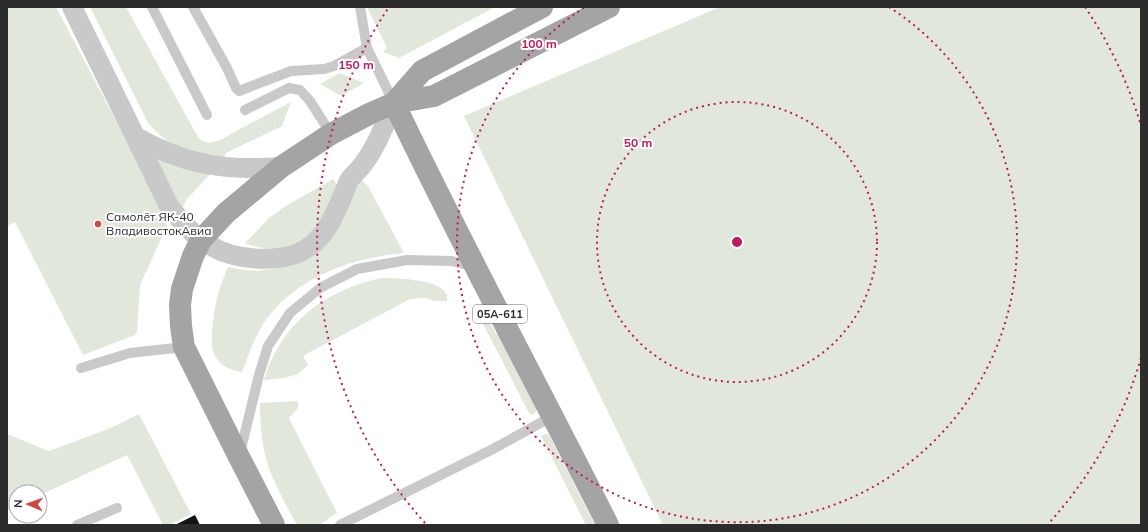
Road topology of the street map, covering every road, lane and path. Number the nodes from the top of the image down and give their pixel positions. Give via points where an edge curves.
1 (72, 7) edge
2 (152, 7) edge
3 (193, 7) edge
4 (360, 7) edge
5 (542, 7) edge
6 (608, 7) edge
7 (367, 48) junction
8 (394, 103) junction
9 (245, 110) dead end
10 (208, 115) dead end
11 (332, 134) junction
12 (136, 137) junction
13 (281, 167) junction
14 (201, 240) junction
15 (476, 268) junction
16 (184, 346) junction
17 (81, 368) dead end
18 (553, 416) junction
19 (238, 458) junction
20 (117, 508) dead end
21 (77, 525) edge
22 (274, 525) edge
23 (340, 525) edge
24 (608, 525) edge

1 - 12 street
2 - 10 lane
3 - 7 lane via 236,88 240,91 291,71 324,70
4 - 7 lane
5 - 8 main road via 422,71
6 - 8 main road via 434,96
7 - 8 lane
8 - 11 main road
8 - 14 street via 379,138 364,164 350,180 331,222 309,247 286,256 261,259 228,253
8 - 15 main road, 05А-611 via 433,186
9 - 11 lane via 289,88 300,90
11 - 13 main road
12 - 13 street via 153,147 189,161 238,168
12 - 14 street via 169,206
13 - 14 main road via 226,213
14 - 16 main road via 182,288 180,326
15 - 18 main road, 05А-611
15 - 19 lane via 452,261 408,260 357,268 320,288 290,313 268,346
16 - 17 lane via 130,353
16 - 19 main road
18 - 23 lane via 493,449
18 - 24 main road, 05А-611
19 - 22 main road
20 - 21 lane

